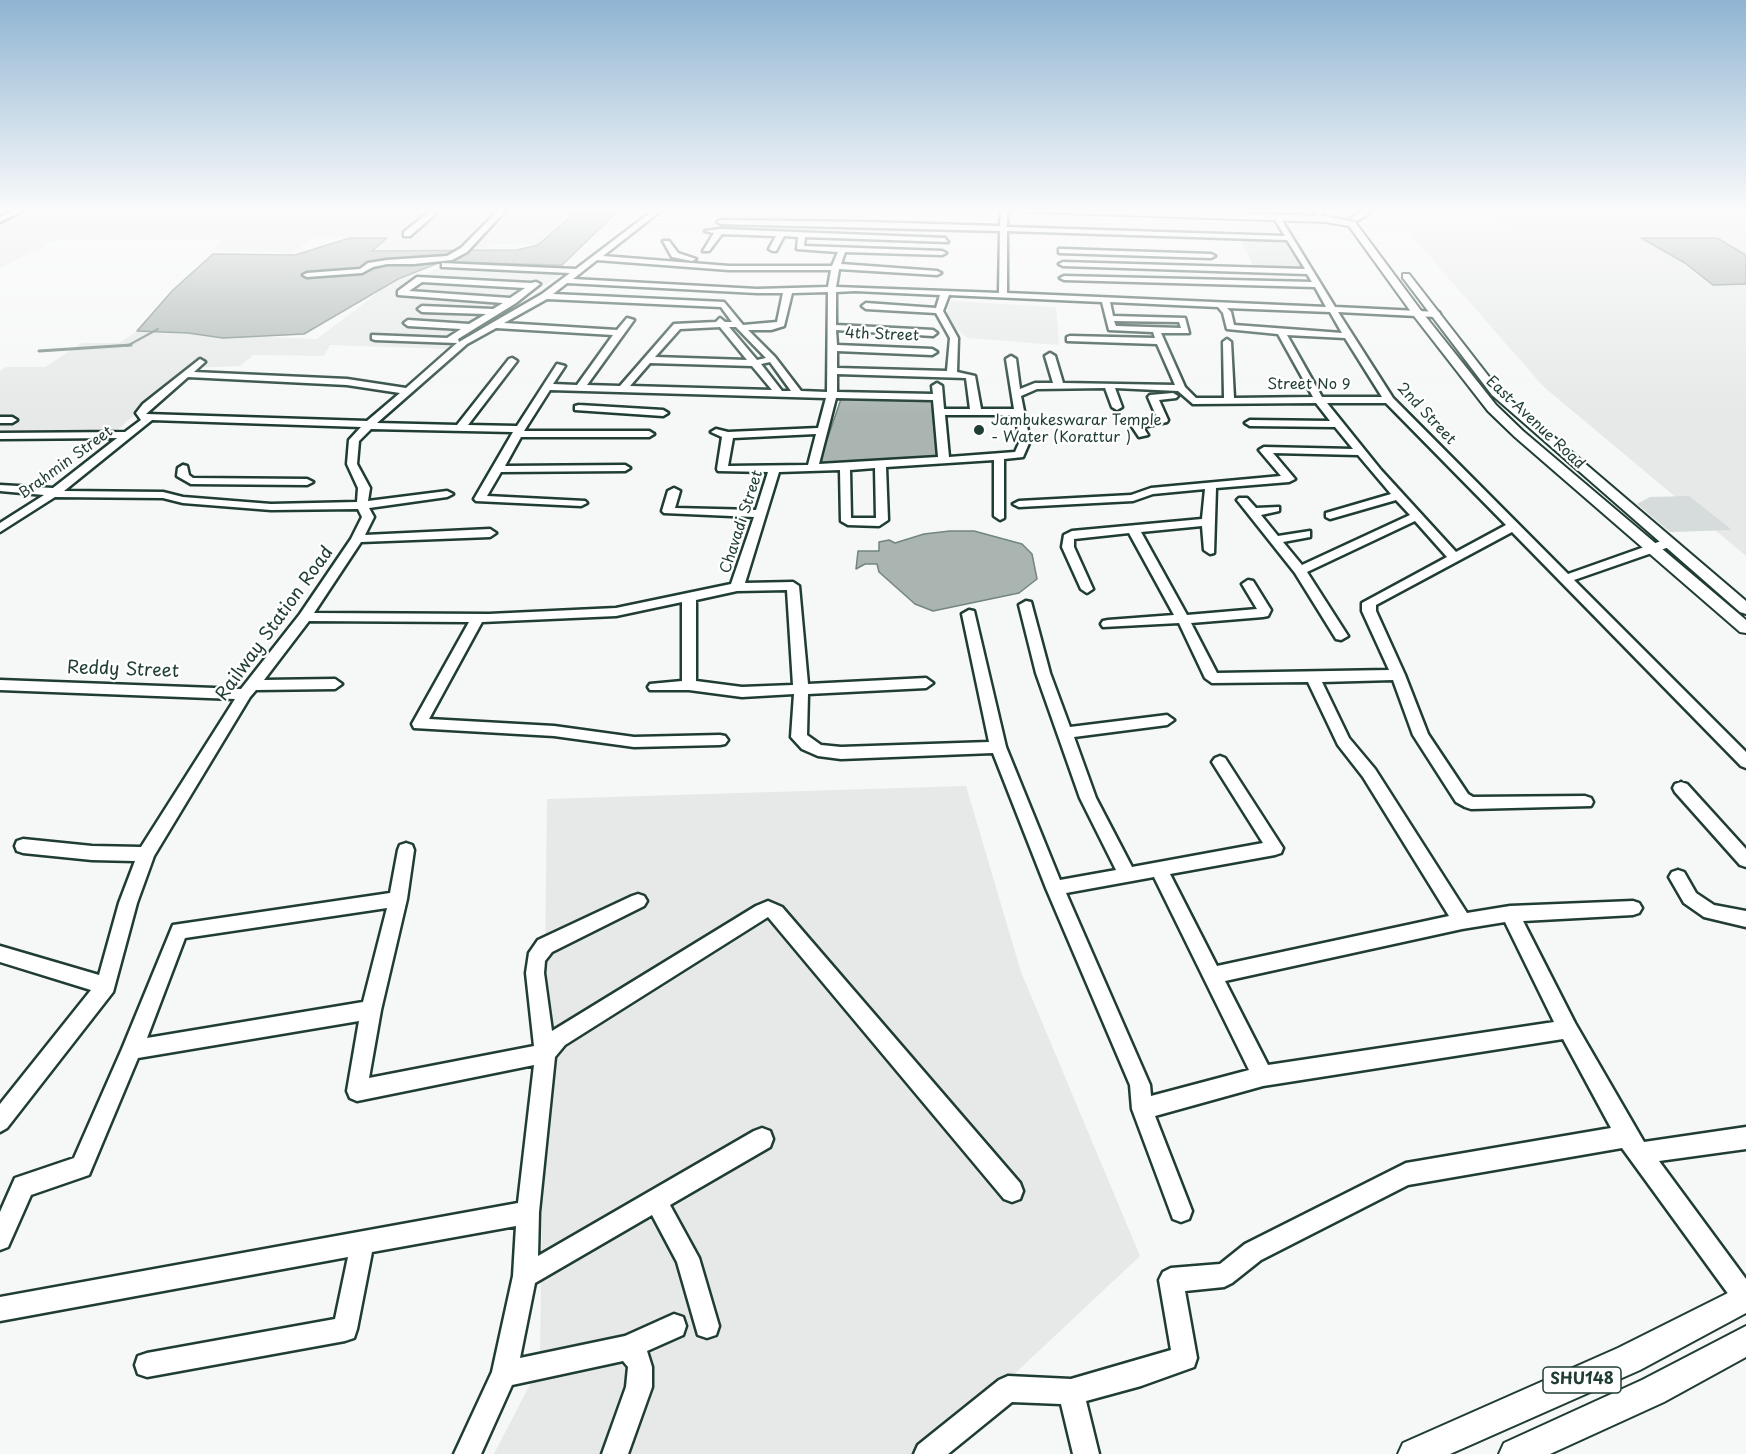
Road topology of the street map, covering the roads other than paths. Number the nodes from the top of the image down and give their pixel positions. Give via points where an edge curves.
1 (558, 277) edge
2 (559, 277) edge
3 (571, 277) edge
4 (834, 277) edge
5 (936, 277) edge
6 (1003, 277) edge
7 (1219, 277) edge
8 (1312, 277) edge
9 (1394, 277) edge
10 (1404, 277) edge
11 (1064, 278) joint
12 (1317, 285) junction
13 (534, 286) junction
14 (832, 290) junction
15 (788, 291) junction
16 (930, 293) junction
17 (945, 294) junction
18 (439, 296) junction
19 (545, 296) junction
20 (1225, 296) junction
21 (1003, 297) junction
22 (1067, 299) junction
23 (513, 301) junction
24 (1106, 301) junction
25 (1140, 302) junction
26 (707, 304) junction
27 (866, 306) dead end
28 (422, 309) junction
29 (1333, 310) junction
30 (939, 311) junction
31 (1418, 314) junction
32 (1436, 314) junction
33 (1109, 318) junction
34 (495, 319) junction
35 (1145, 319) junction
36 (630, 320) dead end
37 (408, 323) junction
38 (724, 325) junction
39 (740, 326) junction
40 (470, 327) junction
41 (832, 327) junction
42 (1108, 328) dead end
43 (1281, 332) junction
44 (620, 333) junction
45 (933, 333) dead end
46 (1155, 334) junction
47 (1348, 336) junction
48 (375, 337) dead end
49 (393, 338) junction
50 (1070, 339) dead end
51 (448, 340) junction
52 (1111, 340) junction
53 (464, 342) junction
54 (1227, 342) dead end
55 (832, 348) junction
56 (932, 352) dead end
57 (1050, 356) dead end
58 (772, 359) junction
59 (1011, 359) dead end
60 (648, 360) junction
61 (512, 361) dead end
62 (200, 362) dead end
63 (755, 363) junction
64 (560, 366) dead end
65 (832, 371) junction
66 (187, 374) junction
67 (937, 374) junction
68 (952, 374) junction
69 (1109, 385) junction
70 (1059, 386) junction
71 (547, 387) junction
72 (580, 388) junction
73 (622, 390) junction
74 (407, 391) junction
75 (727, 391) junction
76 (671, 392) junction
77 (1185, 392) junction
78 (779, 393) junction
79 (798, 394) junction
80 (832, 395) junction
81 (1016, 395) junction
82 (937, 396) junction
83 (1229, 399) junction
84 (1319, 400) junction
85 (1389, 400) junction
86 (724, 404) dead end
87 (1117, 406) dead end
88 (579, 408) dead end
89 (939, 412) junction
90 (976, 412) junction
91 (1020, 412) junction
92 (148, 419) junction
93 (0, 420) edge
94 (12, 420) dead end
95 (1250, 423) dead end
96 (1338, 424) junction
97 (369, 425) junction
98 (460, 428) junction
99 (519, 431) junction
100 (821, 431) junction
101 (716, 432) dead end
102 (649, 434) dead end
103 (129, 435) junction
104 (728, 435) junction
105 (1143, 435) dead end
106 (0, 436) edge
107 (1361, 452) junction
108 (999, 456) junction
109 (944, 460) junction
110 (880, 464) junction
111 (813, 466) junction
112 (845, 467) junction
113 (183, 468) dead end
114 (625, 468) dead end
115 (775, 468) junction
116 (499, 469) junction
117 (236, 481) junction
118 (307, 482) dead end
119 (1211, 484) junction
120 (0, 488) edge
121 (674, 491) dead end
122 (54, 493) junction
123 (447, 494) dead end
124 (1398, 496) junction
125 (1243, 500) dead end
126 (211, 503) junction
127 (580, 503) dead end
128 (362, 504) junction
129 (1019, 504) dead end
130 (1275, 509) dead end
131 (1254, 512) junction
132 (762, 514) junction
133 (1330, 514) dead end
134 (1000, 516) dead end
135 (1417, 516) junction
136 (1208, 522) junction
137 (1513, 526) junction
138 (0, 528) edge
139 (1133, 529) junction
140 (490, 533) dead end
141 (1306, 534) dead end
142 (357, 539) junction
143 (1276, 540) junction
144 (1668, 543) junction
145 (1655, 549) junction
146 (1210, 550) dead end
147 (1455, 558) junction
148 (1300, 571) junction
149 (1566, 579) junction
150 (1248, 584) dead end
151 (737, 587) junction
152 (1087, 589) dead end
153 (689, 596) junction
154 (1026, 605) dead end
155 (1746, 609) edge
156 (969, 614) dead end
157 (305, 618) junction
158 (478, 618) junction
159 (1183, 619) junction
160 (1108, 624) dead end
161 (1746, 628) edge
162 (1341, 636) dead end
163 (1398, 675) junction
164 (1313, 677) junction
165 (926, 683) dead end
166 (334, 684) dead end
167 (0, 685) edge
168 (689, 685) junction
169 (656, 687) dead end
170 (249, 689) junction
171 (801, 690) junction
172 (1167, 720) dead end
173 (1065, 733) junction
174 (720, 740) dead end
175 (998, 747) junction
176 (1220, 762) dead end
177 (1746, 762) edge
178 (1681, 788) dead end
179 (1585, 802) dead end
180 (23, 846) dead end
181 (406, 850) dead end
182 (146, 854) junction
183 (1746, 860) edge
184 (1159, 870) junction
185 (1128, 876) junction
186 (1678, 877) dead end
187 (1055, 888) junction
188 (398, 899) junction
189 (638, 901) dead end
190 (1633, 908) dead end
191 (1510, 914) junction
192 (1746, 919) edge
193 (1462, 921) junction
194 (0, 954) edge
195 (1210, 976) junction
196 (106, 986) junction
197 (370, 1010) junction
198 (1568, 1029) junction
199 (132, 1050) junction
200 (545, 1053) junction
201 (1263, 1076) junction
202 (1142, 1109) junction
203 (0, 1121) edge
204 (1746, 1138) edge
205 (762, 1139) dead end
206 (1633, 1145) junction
207 (1012, 1191) dead end
208 (656, 1201) junction
209 (1181, 1211) dead end
210 (528, 1212) junction
211 (0, 1239) edge
212 (362, 1243) junction
213 (525, 1276) junction
214 (1745, 1298) edge
215 (0, 1310) edge
216 (674, 1326) dead end
217 (707, 1326) dead end
218 (1746, 1341) edge
219 (626, 1348) junction
220 (147, 1365) dead end
221 (504, 1374) junction
222 (1071, 1392) junction
223 (467, 1454) edge
224 (615, 1454) edge
225 (927, 1454) edge
226 (1086, 1454) edge
227 (1414, 1454) edge
228 (1515, 1454) edge

1 - 13 street
2 - 19 street, Railway Station Road
3 - 15 street
4 - 14 street
5 - 16 street
6 - 21 street
7 - 20 street
8 - 12 street, 2nd Street
9 - 31 main road, East Avenue Road
10 - 32 main road, East Avenue Road
11 - 20 street
11 - 22 street
12 - 20 street
12 - 29 street, 2nd Street
13 - 18 street via 418,279 401,293
13 - 23 street
14 - 15 street
14 - 16 street
14 - 41 street
15 - 39 street via 781,324
16 - 17 street
17 - 21 street
17 - 30 street
18 - 23 street
18 - 28 street
19 - 26 street
19 - 34 street, Railway Station Road
20 - 25 street
20 - 29 street
20 - 43 street via 1230,327
21 - 22 street
22 - 24 street
23 - 34 street
24 - 25 street
24 - 33 street
25 - 35 street
26 - 38 street
26 - 39 street via 724,305
27 - 30 street
28 - 34 street
28 - 37 street
29 - 31 street
29 - 47 street, 2nd Street
30 - 68 street via 954,338
31 - 32 street
31 - 145 main road, East Avenue Road via 1492,408
32 - 144 main road, East Avenue Road via 1496,393
33 - 35 street
33 - 46 street via 1113,329
34 - 40 street
34 - 44 street
34 - 53 street, Railway Station Road
35 - 46 street
35 - 46 street via 1182,320 1186,331
36 - 44 street
37 - 40 street
37 - 49 street
38 - 39 street
38 - 60 street via 677,326
38 - 63 street
39 - 58 street
40 - 51 street
41 - 45 street
41 - 55 street
42 - 52 street
43 - 47 street
43 - 84 street
44 - 72 street
46 - 52 street
46 - 77 street
47 - 85 street, 2nd Street
48 - 49 street
49 - 51 street
50 - 52 street
51 - 53 street
53 - 74 street, Railway Station Road
54 - 83 street
55 - 56 street, 4th Street
55 - 65 street
57 - 70 street
58 - 63 street
58 - 79 street
59 - 81 street, Chavadi Street
60 - 63 street
60 - 73 street
61 - 98 street
62 - 66 street
63 - 78 street
64 - 71 street
65 - 67 street
65 - 80 street
66 - 74 street via 347,382
66 - 92 street via 141,413
67 - 68 street
67 - 82 street
68 - 90 street via 970,376
69 - 70 street
69 - 77 street
69 - 87 street
70 - 81 street via 1035,386
71 - 72 street
71 - 99 street
72 - 73 street
73 - 76 street
74 - 97 street, Railway Station Road
75 - 76 street
75 - 78 street
75 - 86 street
76 - 88 street via 662,417
77 - 83 street, Street No 9 via 1193,401
77 - 105 street via 1153,397 1163,420 1136,425
78 - 79 street
79 - 80 street
80 - 82 street
80 - 100 street
81 - 91 street, Chavadi Street
82 - 89 street
83 - 84 street, Street No 9
84 - 85 street, Street No 9
84 - 96 street
85 - 137 street, 2nd Street
89 - 90 street
89 - 109 street
90 - 91 street
91 - 108 street, Chavadi Street via 1025,441 1019,455
92 - 97 street
92 - 103 street, Brahmin Street
93 - 94 street
95 - 96 street
96 - 107 street
97 - 98 street
97 - 128 street, Railway Station Road via 354,440 352,464 364,488
98 - 99 street
99 - 102 street
99 - 116 street
100 - 104 street
100 - 111 street
101 - 104 street
103 - 106 street
103 - 122 street, Brahmin Street
104 - 115 street via 722,469
107 - 119 street via 1264,450 1289,479
107 - 124 street
108 - 109 street, Chavadi Street
108 - 134 street
109 - 110 street, Chavadi Street
110 - 112 street, Chavadi Street
110 - 112 street via 879,522 845,519
111 - 112 street, Chavadi Street
111 - 115 street, Chavadi Street
113 - 117 street via 183,476 191,481
114 - 116 street
115 - 132 street, Chavadi Street
116 - 127 street via 480,499
117 - 118 street
117 - 126 street
119 - 129 street via 1150,491 1133,498
119 - 136 street
120 - 122 street
121 - 132 street via 668,511
122 - 126 street via 164,495
122 - 138 street, Brahmin Street
123 - 128 street
124 - 133 street
124 - 135 street
125 - 131 street
126 - 128 street via 271,507
128 - 142 street, Railway Station Road via 368,517
130 - 131 street
131 - 143 street
132 - 151 street, Chavadi Street
135 - 147 street
135 - 148 street
136 - 139 street
136 - 146 street
137 - 147 street
137 - 149 street, 2nd Street
139 - 152 street via 1068,538 1068,547
139 - 159 street
140 - 142 street
141 - 143 street
142 - 157 street, Railway Station Road
143 - 148 street
144 - 145 street
144 - 155 main road, East Avenue Road
145 - 149 street
145 - 161 main road, East Avenue Road
147 - 163 street via 1369,603
148 - 162 street
149 - 177 street, 2nd Street
150 - 159 street via 1263,612
151 - 153 street, Chavadi Street
151 - 171 street via 793,586
153 - 158 street, Chavadi Street via 616,612
153 - 168 street
154 - 173 street via 1043,673
156 - 175 street
157 - 158 street, Chavadi Street
157 - 170 street, Railway Station Road
158 - 174 street via 419,723 554,731 634,742
159 - 160 street
159 - 164 street via 1212,678
163 - 164 street
163 - 179 street via 1421,735 1461,798 1479,804
164 - 193 street via 1343,741 1369,773
165 - 171 street
166 - 170 street, Reddy Street
167 - 170 street, Reddy Street
168 - 169 street
168 - 171 street via 742,692
170 - 182 street, Railway Station Road
171 - 175 street via 799,736 818,750 842,753
172 - 173 street
173 - 185 street via 1088,798
175 - 187 street
176 - 184 street via 1275,848
178 - 183 street
180 - 182 street
181 - 188 street
182 - 196 street, Railway Station Road via 128,903
184 - 185 street
184 - 195 street
185 - 187 street
186 - 192 street via 1690,898 1710,912
187 - 202 street via 1140,1085
188 - 197 street
188 - 199 street via 179,931
189 - 200 street via 545,946 536,959
190 - 191 street
191 - 193 street
191 - 198 street
193 - 195 street
194 - 196 street
195 - 201 street
196 - 203 street, Railway Station Road
197 - 199 street
197 - 200 street via 357,1091
198 - 201 street
198 - 206 street
199 - 211 street via 81,1167 23,1186
200 - 207 street via 558,1038 762,911 772,910
200 - 210 street
201 - 202 street
202 - 209 street
204 - 206 street
205 - 208 street
206 - 214 street
206 - 222 street via 1406,1174 1253,1252 1224,1275 1171,1280 1185,1358
208 - 213 street
208 - 217 street via 687,1258
210 - 212 street
210 - 213 street
212 - 215 street
212 - 220 street via 345,1329
213 - 221 street
214 - 227 main road, SHU148 via 1629,1359
216 - 219 street
218 - 228 main road, SHU148 via 1653,1391
219 - 221 street
219 - 224 street via 636,1355 639,1387
221 - 223 street
222 - 225 street via 1008,1389
222 - 226 street

